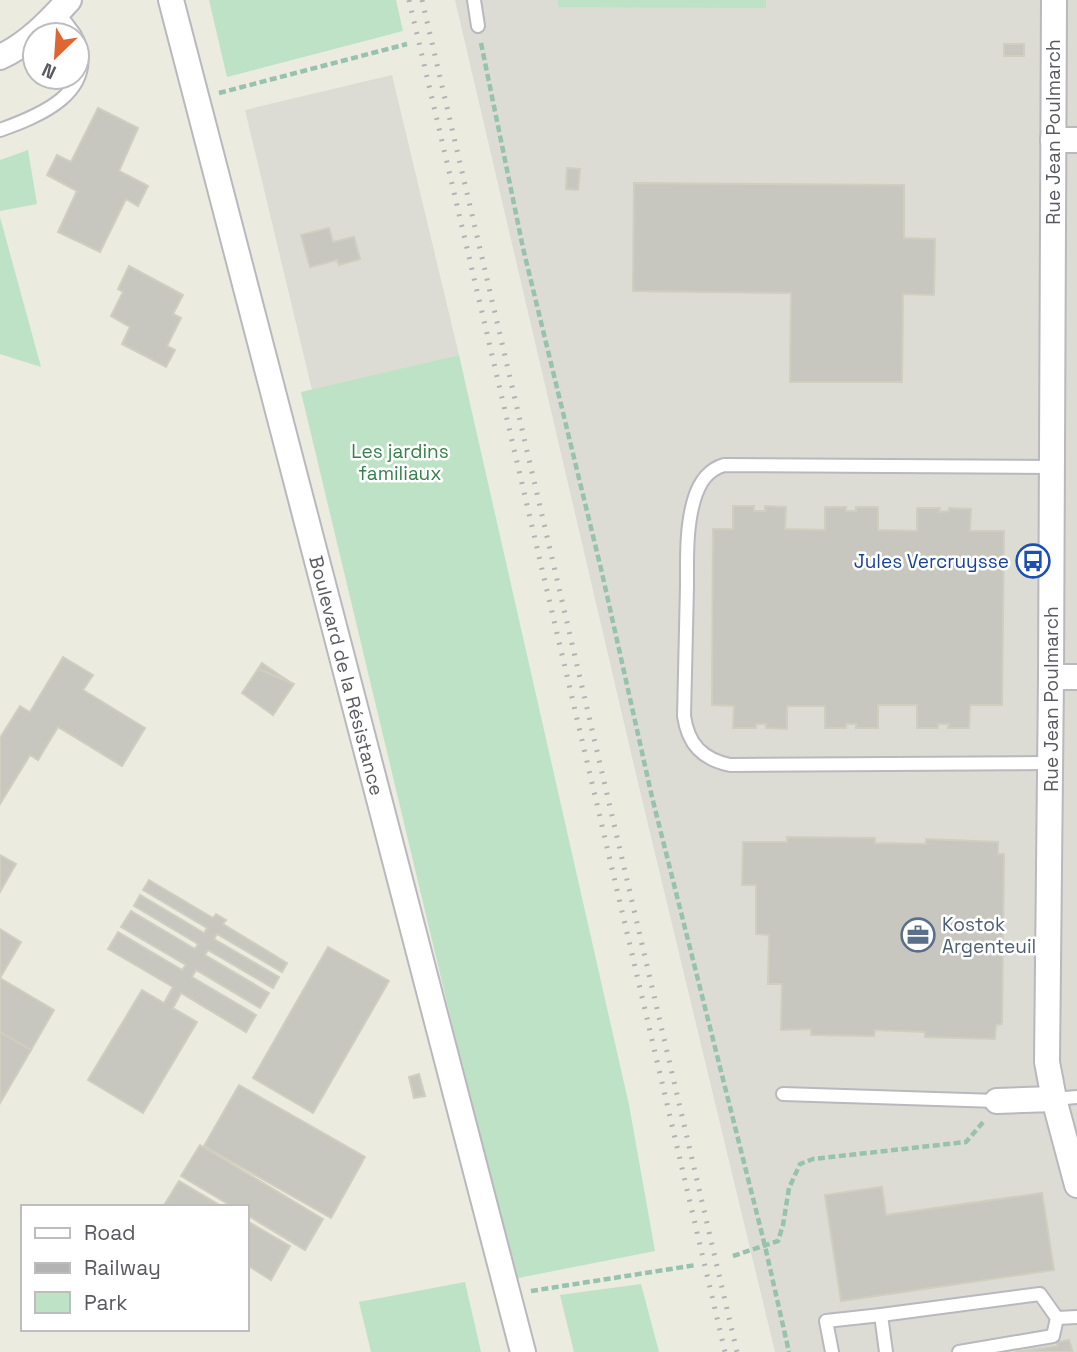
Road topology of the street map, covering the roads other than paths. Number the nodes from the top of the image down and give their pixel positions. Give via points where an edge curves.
1 (172, 0) edge
2 (474, 0) edge
3 (1054, 0) edge
4 (64, 6) edge
5 (478, 26) road end
6 (0, 57) edge
7 (71, 91) edge
8 (0, 130) edge
9 (1065, 140) edge
10 (1052, 467) junction
11 (1051, 677) junction
12 (1077, 677) edge
13 (1051, 763) junction
14 (783, 1094) dead end
15 (1065, 1098) edge
16 (997, 1101) joint
17 (1077, 1185) edge
18 (881, 1315) junction
19 (1077, 1317) edge
20 (1057, 1318) junction
21 (523, 1352) edge
22 (832, 1352) edge
23 (886, 1352) edge
24 (959, 1352) edge

1 - 21 street, Boulevard de la Résistance
2 - 5 lane
3 - 9 street, Rue Jean Poulmarch
4 - 6 street
7 - 8 lane via 57,103
9 - 10 street, Rue Jean Poulmarch
10 - 11 street, Rue Jean Poulmarch
10 - 13 lane via 715,468 704,477 690,515 684,716 686,730 700,752 730,765
11 - 12 street
11 - 13 street, Rue Jean Poulmarch
13 - 15 street, Rue Jean Poulmarch via 1047,1062
14 - 16 lane
15 - 16 street
15 - 17 street, Rue Jean Poulmarch
18 - 20 lane via 1040,1294
18 - 22 lane via 827,1321
18 - 23 lane
19 - 20 lane
20 - 24 lane via 1054,1336

